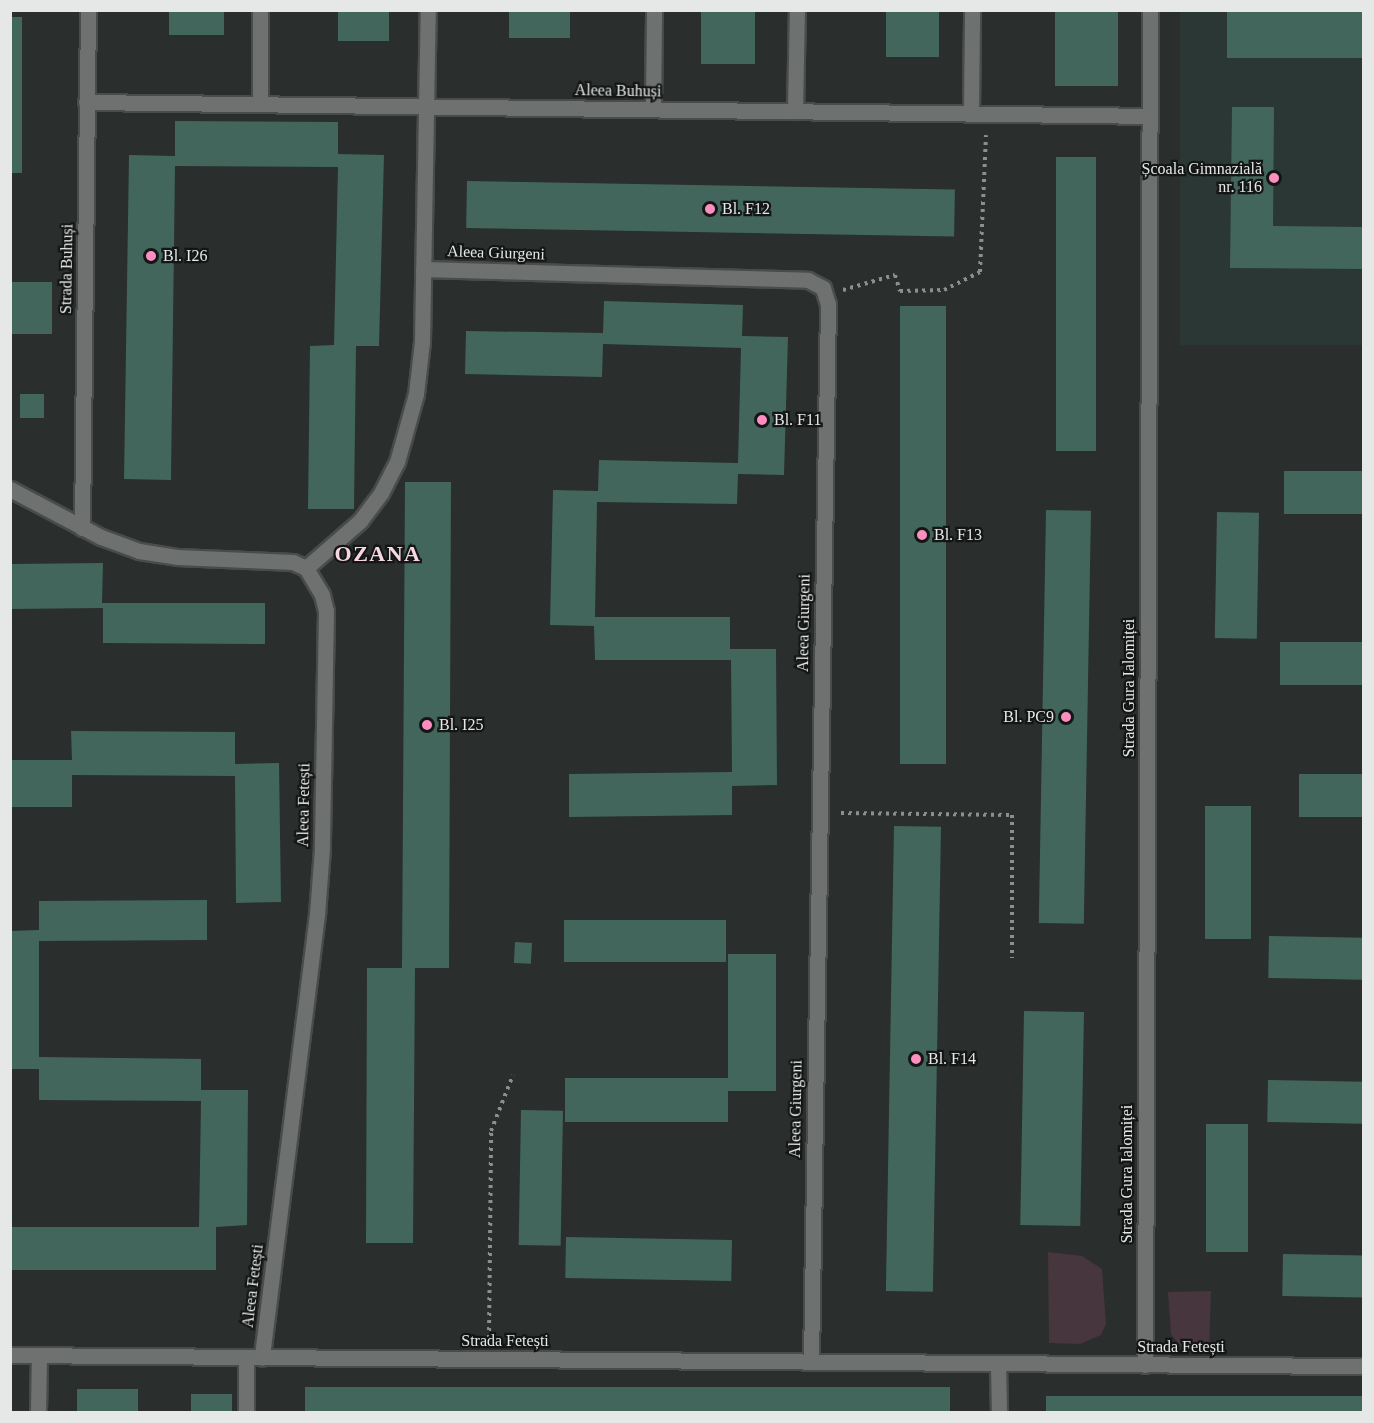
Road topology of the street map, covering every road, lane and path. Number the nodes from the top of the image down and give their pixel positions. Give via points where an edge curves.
1 (88, 10) edge
2 (260, 10) edge
3 (428, 10) edge
4 (654, 10) edge
5 (796, 10) edge
6 (972, 10) edge
7 (1150, 10) edge
8 (86, 102) junction
9 (260, 104) junction
10 (426, 106) junction
11 (653, 109) junction
12 (795, 111) junction
13 (971, 113) junction
14 (987, 114) junction
15 (1150, 116) junction
16 (423, 269) junction
17 (826, 296) junction
18 (10, 489) edge
19 (82, 528) junction
20 (306, 568) junction
21 (819, 812) junction
22 (1012, 958) dead end
23 (513, 1075) dead end
24 (10, 1355) edge
25 (39, 1356) junction
26 (246, 1357) junction
27 (262, 1358) junction
28 (489, 1359) junction
29 (811, 1362) junction
30 (998, 1364) junction
31 (1145, 1365) junction
32 (1364, 1366) edge
33 (38, 1413) edge
34 (246, 1413) edge
35 (999, 1413) edge

1 - 8 street, Strada Buhuși
2 - 9 street
3 - 10 street, Aleea Giurgeni
4 - 11 street
5 - 12 street
6 - 13 street
7 - 15 street, Strada Gura Ialomiței
8 - 9 street, Aleea Buhuși
8 - 19 street, Strada Buhuși
9 - 10 street, Aleea Buhuși
10 - 11 street, Aleea Buhuși
10 - 16 street, Aleea Giurgeni
11 - 12 street, Aleea Buhuși
12 - 13 street, Aleea Buhuși
13 - 14 street, Aleea Buhuși
14 - 15 street, Aleea Buhuși
14 - 17 path via 980,272 944,290 900,291 895,275
15 - 31 street, Strada Gura Ialomiței
16 - 17 street, Aleea Giurgeni via 808,280 823,288
16 - 20 street, Aleea Giurgeni via 422,341 416,394 397,462 360,521
17 - 21 street, Aleea Giurgeni
18 - 19 street
19 - 20 street via 147,553 200,559 280,559
20 - 27 street, Aleea Fetești via 316,580 326,611 322,848
21 - 22 path via 1012,815
21 - 29 street, Aleea Giurgeni
23 - 28 path via 491,1131
24 - 25 street, Strada Fetești
25 - 26 street, Strada Fetești
25 - 33 street
26 - 27 street, Strada Fetești
26 - 34 street
27 - 28 street, Strada Fetești
28 - 29 street, Strada Fetești
29 - 30 street, Strada Fetești
30 - 31 street, Strada Fetești
30 - 35 street
31 - 32 street, Strada Fetești

